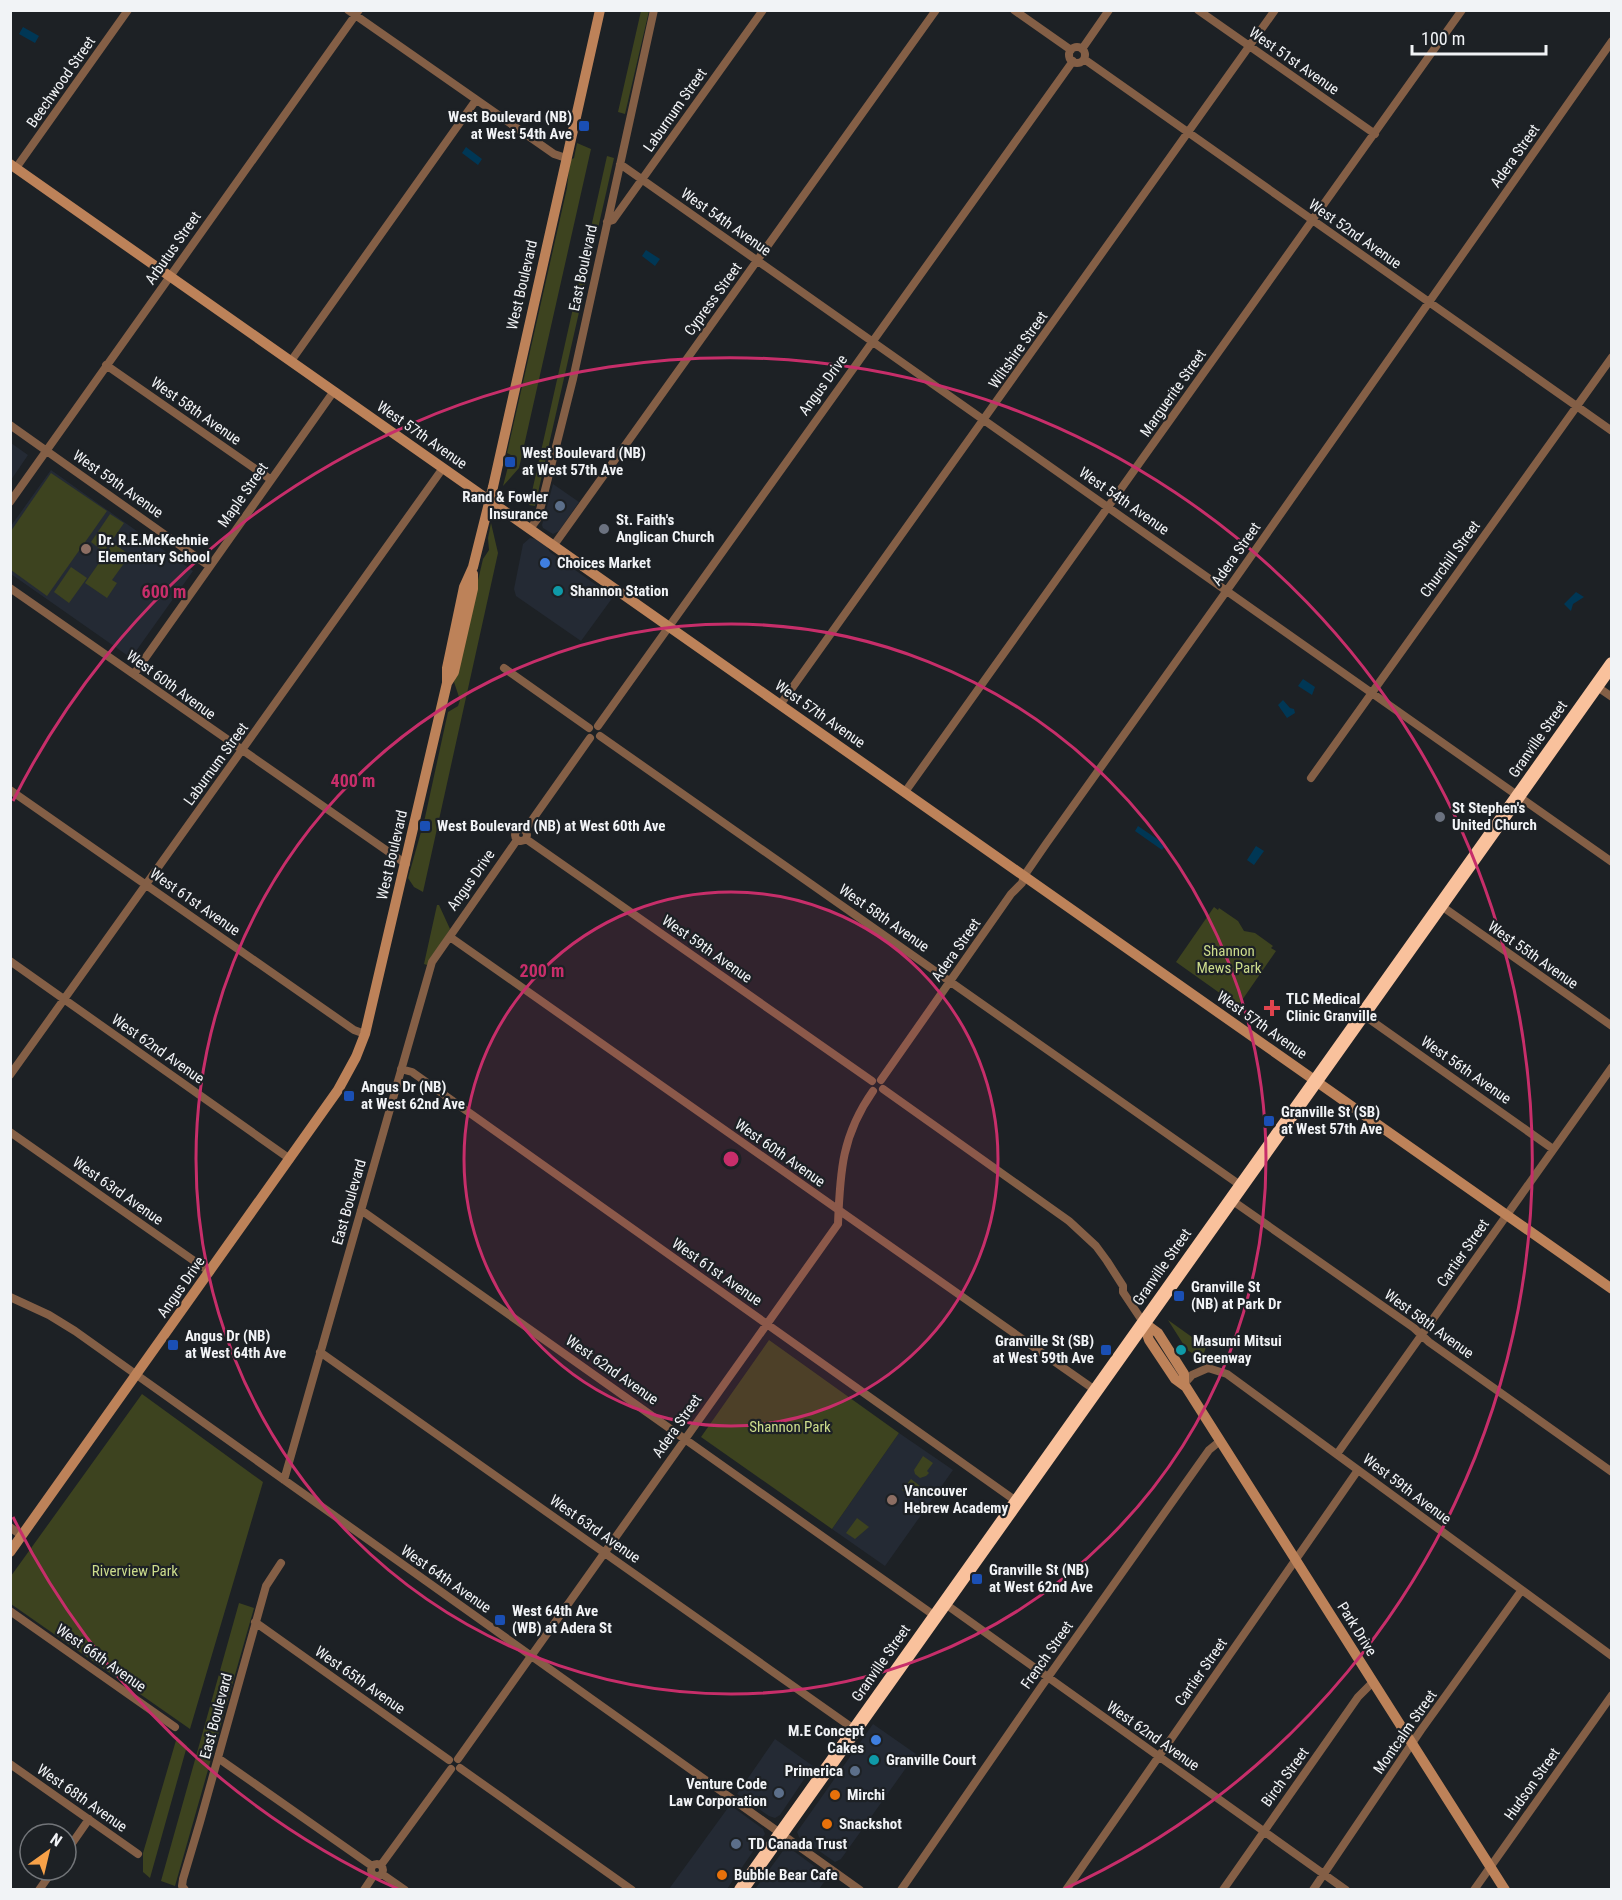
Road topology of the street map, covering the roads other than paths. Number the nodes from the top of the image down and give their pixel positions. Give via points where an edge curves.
1 (128, 10) edge
2 (348, 10) edge
3 (600, 10) edge
4 (654, 10) edge
5 (763, 10) edge
6 (936, 10) edge
7 (1014, 10) edge
8 (1109, 10) edge
9 (1198, 10) edge
10 (1275, 10) edge
11 (1462, 10) edge
12 (357, 13) edge
13 (1611, 41) edge
14 (1250, 47) junction
15 (1082, 49) junction
16 (1071, 50) junction
17 (1084, 59) junction
18 (1073, 61) junction
19 (476, 100) junction
20 (1189, 132) junction
21 (1375, 134) junction
22 (566, 158) junction
23 (620, 164) junction
24 (13, 166) edge
25 (642, 180) junction
26 (1312, 220) junction
27 (607, 222) junction
28 (758, 261) junction
29 (170, 276) junction
30 (1430, 302) junction
31 (873, 341) junction
32 (1611, 357) edge
33 (291, 361) junction
34 (106, 365) junction
35 (334, 391) junction
36 (1576, 406) junction
37 (984, 421) junction
38 (10, 425) edge
39 (1611, 430) edge
40 (46, 450) junction
41 (443, 468) junction
42 (270, 479) junction
43 (489, 501) junction
44 (10, 502) edge
45 (1108, 507) junction
46 (530, 529) junction
47 (554, 546) junction
48 (209, 566) junction
49 (10, 588) edge
50 (1227, 591) junction
51 (669, 627) junction
52 (1611, 664) edge
53 (504, 668) dead end
54 (134, 674) junction
55 (1596, 686) junction
56 (1371, 693) junction
57 (1611, 697) edge
58 (780, 705) junction
59 (598, 726) junction
60 (589, 728) junction
61 (600, 736) junction
62 (590, 738) junction
63 (242, 751) junction
64 (1311, 778) dead end
65 (10, 790) edge
66 (905, 792) junction
67 (1518, 796) junction
68 (522, 840) junction
69 (1611, 862) edge
70 (406, 864) junction
71 (1024, 876) junction
72 (147, 885) junction
73 (1440, 905) junction
74 (450, 937) junction
75 (10, 961) edge
76 (950, 981) junction
77 (65, 1000) junction
78 (1362, 1014) junction
79 (1611, 1026) edge
80 (365, 1034) junction
81 (1611, 1067) edge
82 (401, 1069) junction
83 (10, 1075) edge
84 (881, 1080) junction
85 (1314, 1080) junction
86 (872, 1082) junction
87 (883, 1089) junction
88 (873, 1091) junction
89 (10, 1132) edge
90 (1553, 1149) junction
91 (290, 1159) junction
92 (1240, 1185) junction
93 (1230, 1199) junction
94 (361, 1210) junction
95 (839, 1211) junction
96 (1506, 1215) junction
97 (210, 1272) junction
98 (1611, 1290) edge
99 (10, 1297) edge
100 (1143, 1322) junction
101 (766, 1323) junction
102 (1420, 1334) junction
103 (320, 1352) junction
104 (137, 1375) junction
105 (1184, 1384) junction
106 (1095, 1390) junction
107 (685, 1438) junction
108 (1220, 1441) junction
109 (1337, 1454) junction
110 (1358, 1470) junction
111 (1611, 1472) edge
112 (284, 1480) junction
113 (1016, 1501) junction
114 (10, 1527) edge
115 (22, 1536) junction
116 (10, 1552) edge
117 (605, 1552) junction
118 (1296, 1559) junction
119 (281, 1563) dead end
120 (1521, 1591) junction
121 (944, 1603) junction
122 (10, 1611) edge
123 (935, 1616) junction
124 (255, 1622) junction
125 (531, 1656) junction
126 (1611, 1656) edge
127 (540, 1662) junction
128 (525, 1665) junction
129 (1047, 1678) junction
130 (1372, 1682) junction
131 (1611, 1695) edge
132 (175, 1727) dead end
133 (854, 1729) junction
134 (1412, 1744) junction
135 (1158, 1756) junction
136 (218, 1758) junction
137 (10, 1764) edge
138 (456, 1765) junction
139 (89, 1819) junction
140 (1263, 1831) junction
141 (781, 1833) junction
142 (78, 1835) edge
143 (138, 1854) dead end
144 (1490, 1866) junction
145 (379, 1871) junction
146 (1323, 1874) junction
147 (185, 1890) edge
148 (364, 1890) edge
149 (405, 1890) edge
150 (632, 1890) edge
151 (741, 1890) edge
152 (860, 1890) edge
153 (901, 1890) edge
154 (1066, 1890) edge
155 (1223, 1890) edge
156 (1313, 1890) edge
157 (1346, 1890) edge
158 (1474, 1890) edge
159 (1505, 1890) edge

1 - 24 street, Beechwood Street
2 - 12 street
3 - 22 street, West Boulevard
4 - 23 street, East Boulevard
5 - 25 street, Laburnum Street
6 - 28 street, Cypress Street
7 - 16 street
8 - 15 street
9 - 14 street, West 51st Avenue
10 - 14 street, Wiltshire Street
11 - 21 street, Marguerite Street
12 - 19 street
12 - 29 street, Arbutus Street
13 - 30 street, Adera Street
14 - 20 street, Wiltshire Street
14 - 21 street, West 51st Avenue
15 - 16 street
15 - 17 street
16 - 18 street
17 - 18 street
17 - 20 street, West 52nd Avenue
18 - 31 street, Angus Drive
19 - 22 street via 554,154
19 - 33 street
20 - 26 street, West 52nd Avenue
20 - 37 street, Wiltshire Street
21 - 26 street, Marguerite Street
22 - 43 street, West Boulevard
23 - 25 street, West 54th Avenue
23 - 27 street, East Boulevard
24 - 29 street, West 57th Avenue
25 - 27 street, Laburnum Street via 613,220
25 - 28 street, West 54th Avenue
26 - 30 street, West 52nd Avenue
26 - 45 street, Marguerite Street
27 - 46 street, East Boulevard via 567,402 539,513
28 - 31 street, West 54th Avenue
28 - 47 street, Cypress Street
29 - 33 street, West 57th Avenue
29 - 34 street, Arbutus Street
30 - 36 street, West 52nd Avenue
30 - 50 street, Adera Street
31 - 37 street, West 54th Avenue
31 - 51 street, Angus Drive
32 - 36 street, Churchill Street
33 - 35 street, West 57th Avenue
34 - 40 street, Arbutus Street
34 - 42 street, West 58th Avenue
35 - 41 street, West 57th Avenue
35 - 42 street, Maple Street
36 - 39 street, West 52nd Avenue
36 - 56 street, Churchill Street
37 - 45 street, West 54th Avenue
37 - 58 street, Wiltshire Street
38 - 40 street, West 59th Avenue
40 - 44 street, Arbutus Street
40 - 48 street, West 59th Avenue
41 - 43 street, West 57th Avenue
41 - 63 street, Laburnum Street
42 - 48 street, Maple Street
43 - 46 street, West 57th Avenue
43 - 70 street, West Boulevard via 473,567 464,587 447,683
45 - 50 street, West 54th Avenue
45 - 66 street, Marguerite Street
46 - 47 street, West 57th Avenue
47 - 51 street, West 57th Avenue
48 - 54 street, Maple Street
49 - 54 street, West 60th Avenue
50 - 56 street, West 54th Avenue
50 - 71 street, Adera Street
51 - 58 street, West 57th Avenue
51 - 59 street, Angus Drive
52 - 55 highway, Granville Street
53 - 60 street
54 - 63 street, West 60th Avenue
55 - 57 street
55 - 67 highway, Granville Street
56 - 64 street, Churchill Street
56 - 67 street, West 54th Avenue
58 - 66 street, West 57th Avenue
59 - 60 street
59 - 61 street
60 - 62 street
61 - 62 street
61 - 76 street, West 58th Avenue
62 - 68 street via 525,830 528,835
63 - 70 street, West 60th Avenue
63 - 72 street, Laburnum Street
65 - 72 street, West 61st Avenue
66 - 71 street, West 57th Avenue
67 - 69 street, West 54th Avenue
67 - 73 highway, Granville Street
68 - 74 street, Angus Drive
68 - 86 street, West 59th Avenue
70 - 80 street, West Boulevard
71 - 76 street, Adera Street
71 - 85 street, West 57th Avenue
72 - 77 street, Laburnum Street
72 - 80 street, West 61st Avenue
73 - 78 highway, Granville Street
73 - 79 street, West 55th Avenue
74 - 82 street, East Boulevard via 432,962
74 - 95 street, West 60th Avenue
75 - 77 street, West 62nd Avenue
76 - 84 street, Adera Street
76 - 92 street, West 58th Avenue
77 - 83 street, Laburnum Street
77 - 91 street, West 62nd Avenue
78 - 85 highway, Granville Street
78 - 90 street, West 56th Avenue
80 - 91 street, Angus Drive via 348,1074
81 - 90 street, Cartier Street
82 - 94 street, East Boulevard
82 - 101 street, West 61st Avenue via 412,1072
84 - 86 street
84 - 87 street
85 - 92 highway, Granville Street
85 - 96 street, West 57th Avenue
86 - 88 street
87 - 88 street
87 - 100 street via 1069,1221 1107,1261
88 - 95 street, Adera Street via 847,1141
89 - 97 street, West 63rd Avenue
90 - 96 street, Cartier Street
91 - 97 street, Angus Drive
92 - 93 highway, Granville Street
93 - 100 highway, Granville Street
93 - 102 street, West 58th Avenue
94 - 103 street, East Boulevard
94 - 107 street, West 62nd Avenue
95 - 101 street, Adera Street via 838,1224
95 - 106 street, West 60th Avenue
96 - 98 street, West 57th Avenue
96 - 102 street, Cartier Street
97 - 104 street, Angus Drive
99 - 104 street, West 64th Avenue via 57,1321
100 - 105 street, Park Drive via 1158,1333 1184,1374
100 - 106 highway, Granville Street
101 - 107 street, Adera Street
101 - 113 street, West 61st Avenue
102 - 109 street, Cartier Street
102 - 111 street, West 58th Avenue
103 - 112 street, East Boulevard
103 - 117 street, West 63rd Avenue
104 - 112 street, West 64th Avenue
104 - 115 street, Angus Drive
105 - 108 street, Park Drive
105 - 109 street, West 59th Avenue via 1200,1370 1221,1370
106 - 113 highway, Granville Street
107 - 117 street, Adera Street
107 - 123 street, West 62nd Avenue
108 - 118 street, Park Drive
108 - 129 street, French Street via 1209,1450
109 - 110 street, West 59th Avenue
110 - 118 street, Cartier Street
110 - 120 street, West 59th Avenue
112 - 125 street, West 64th Avenue
113 - 121 highway, Granville Street
114 - 115 street
115 - 116 street, Angus Drive
117 - 125 street, Adera Street
117 - 133 street, West 63rd Avenue
118 - 130 street, Park Drive
118 - 135 street, Cartier Street
119 - 124 street, East Boulevard via 266,1586
120 - 126 street, West 59th Avenue
120 - 134 street, Montcalm Street
121 - 123 highway, Granville Street
121 - 129 street, West 62nd Avenue
122 - 132 street, West 66th Avenue
123 - 133 highway, Granville Street
124 - 136 street, East Boulevard
124 - 138 street, West 65th Avenue via 449,1760 453,1758
125 - 127 street, West 64th Avenue
125 - 128 street, Adera Street
127 - 128 street
127 - 141 street, West 64th Avenue
128 - 138 street, Adera Street
129 - 135 street, West 62nd Avenue
129 - 153 street, French Street
130 - 134 street, Park Drive
130 - 140 street, Birch Street
131 - 144 street, Hudson Street
133 - 141 highway, Granville Street
134 - 144 street, Park Drive
134 - 146 street, Montcalm Street
135 - 140 street, West 62nd Avenue
135 - 154 street, Cartier Street
136 - 145 street via 372,1866 376,1864
136 - 147 street, East Boulevard via 183,1879
137 - 139 street, West 68th Avenue
138 - 145 street, Adera Street
138 - 150 street
139 - 142 street
139 - 143 street, West 68th Avenue
140 - 146 street, West 62nd Avenue
140 - 155 street, Birch Street
141 - 151 highway, Granville Street
141 - 152 street, West 64th Avenue
144 - 158 street, Hudson Street
144 - 159 street, Park Drive
145 - 148 street, Adera Street
145 - 149 street
146 - 156 street, Montcalm Street
146 - 157 street, West 62nd Avenue

